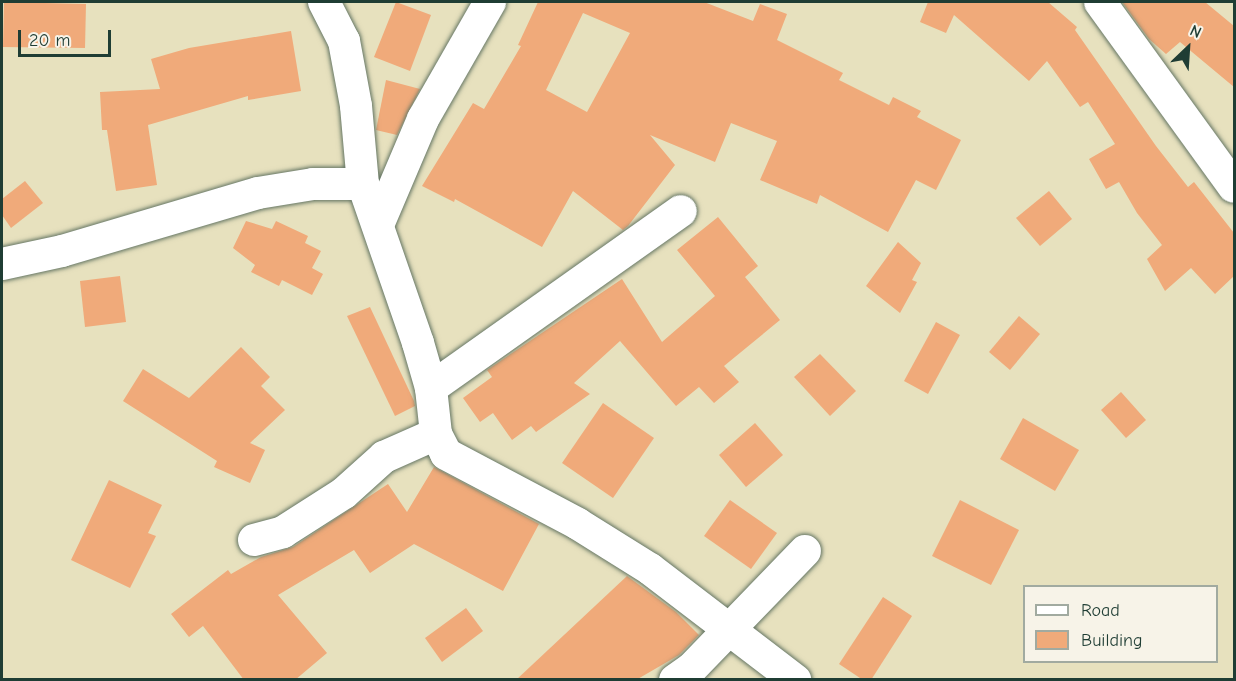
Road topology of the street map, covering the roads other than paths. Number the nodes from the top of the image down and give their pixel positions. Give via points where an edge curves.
1 (324, 2) edge
2 (490, 2) edge
3 (1100, 2) edge
4 (363, 184) junction
5 (1234, 187) edge
6 (681, 211) dead end
7 (378, 225) junction
8 (2, 264) edge
9 (431, 388) junction
10 (436, 434) junction
11 (254, 540) dead end
12 (806, 551) dead end
13 (729, 630) junction
14 (675, 680) edge
15 (795, 680) edge

1 - 4 street via 344,41 356,106
2 - 7 street via 423,119
3 - 5 street
4 - 7 street
4 - 8 street via 313,184 258,193 62,251
6 - 9 street
7 - 9 street
9 - 10 street
10 - 11 street via 384,457 345,493 283,532
10 - 13 street via 446,454 623,552
12 - 13 street
13 - 14 street
13 - 15 street

